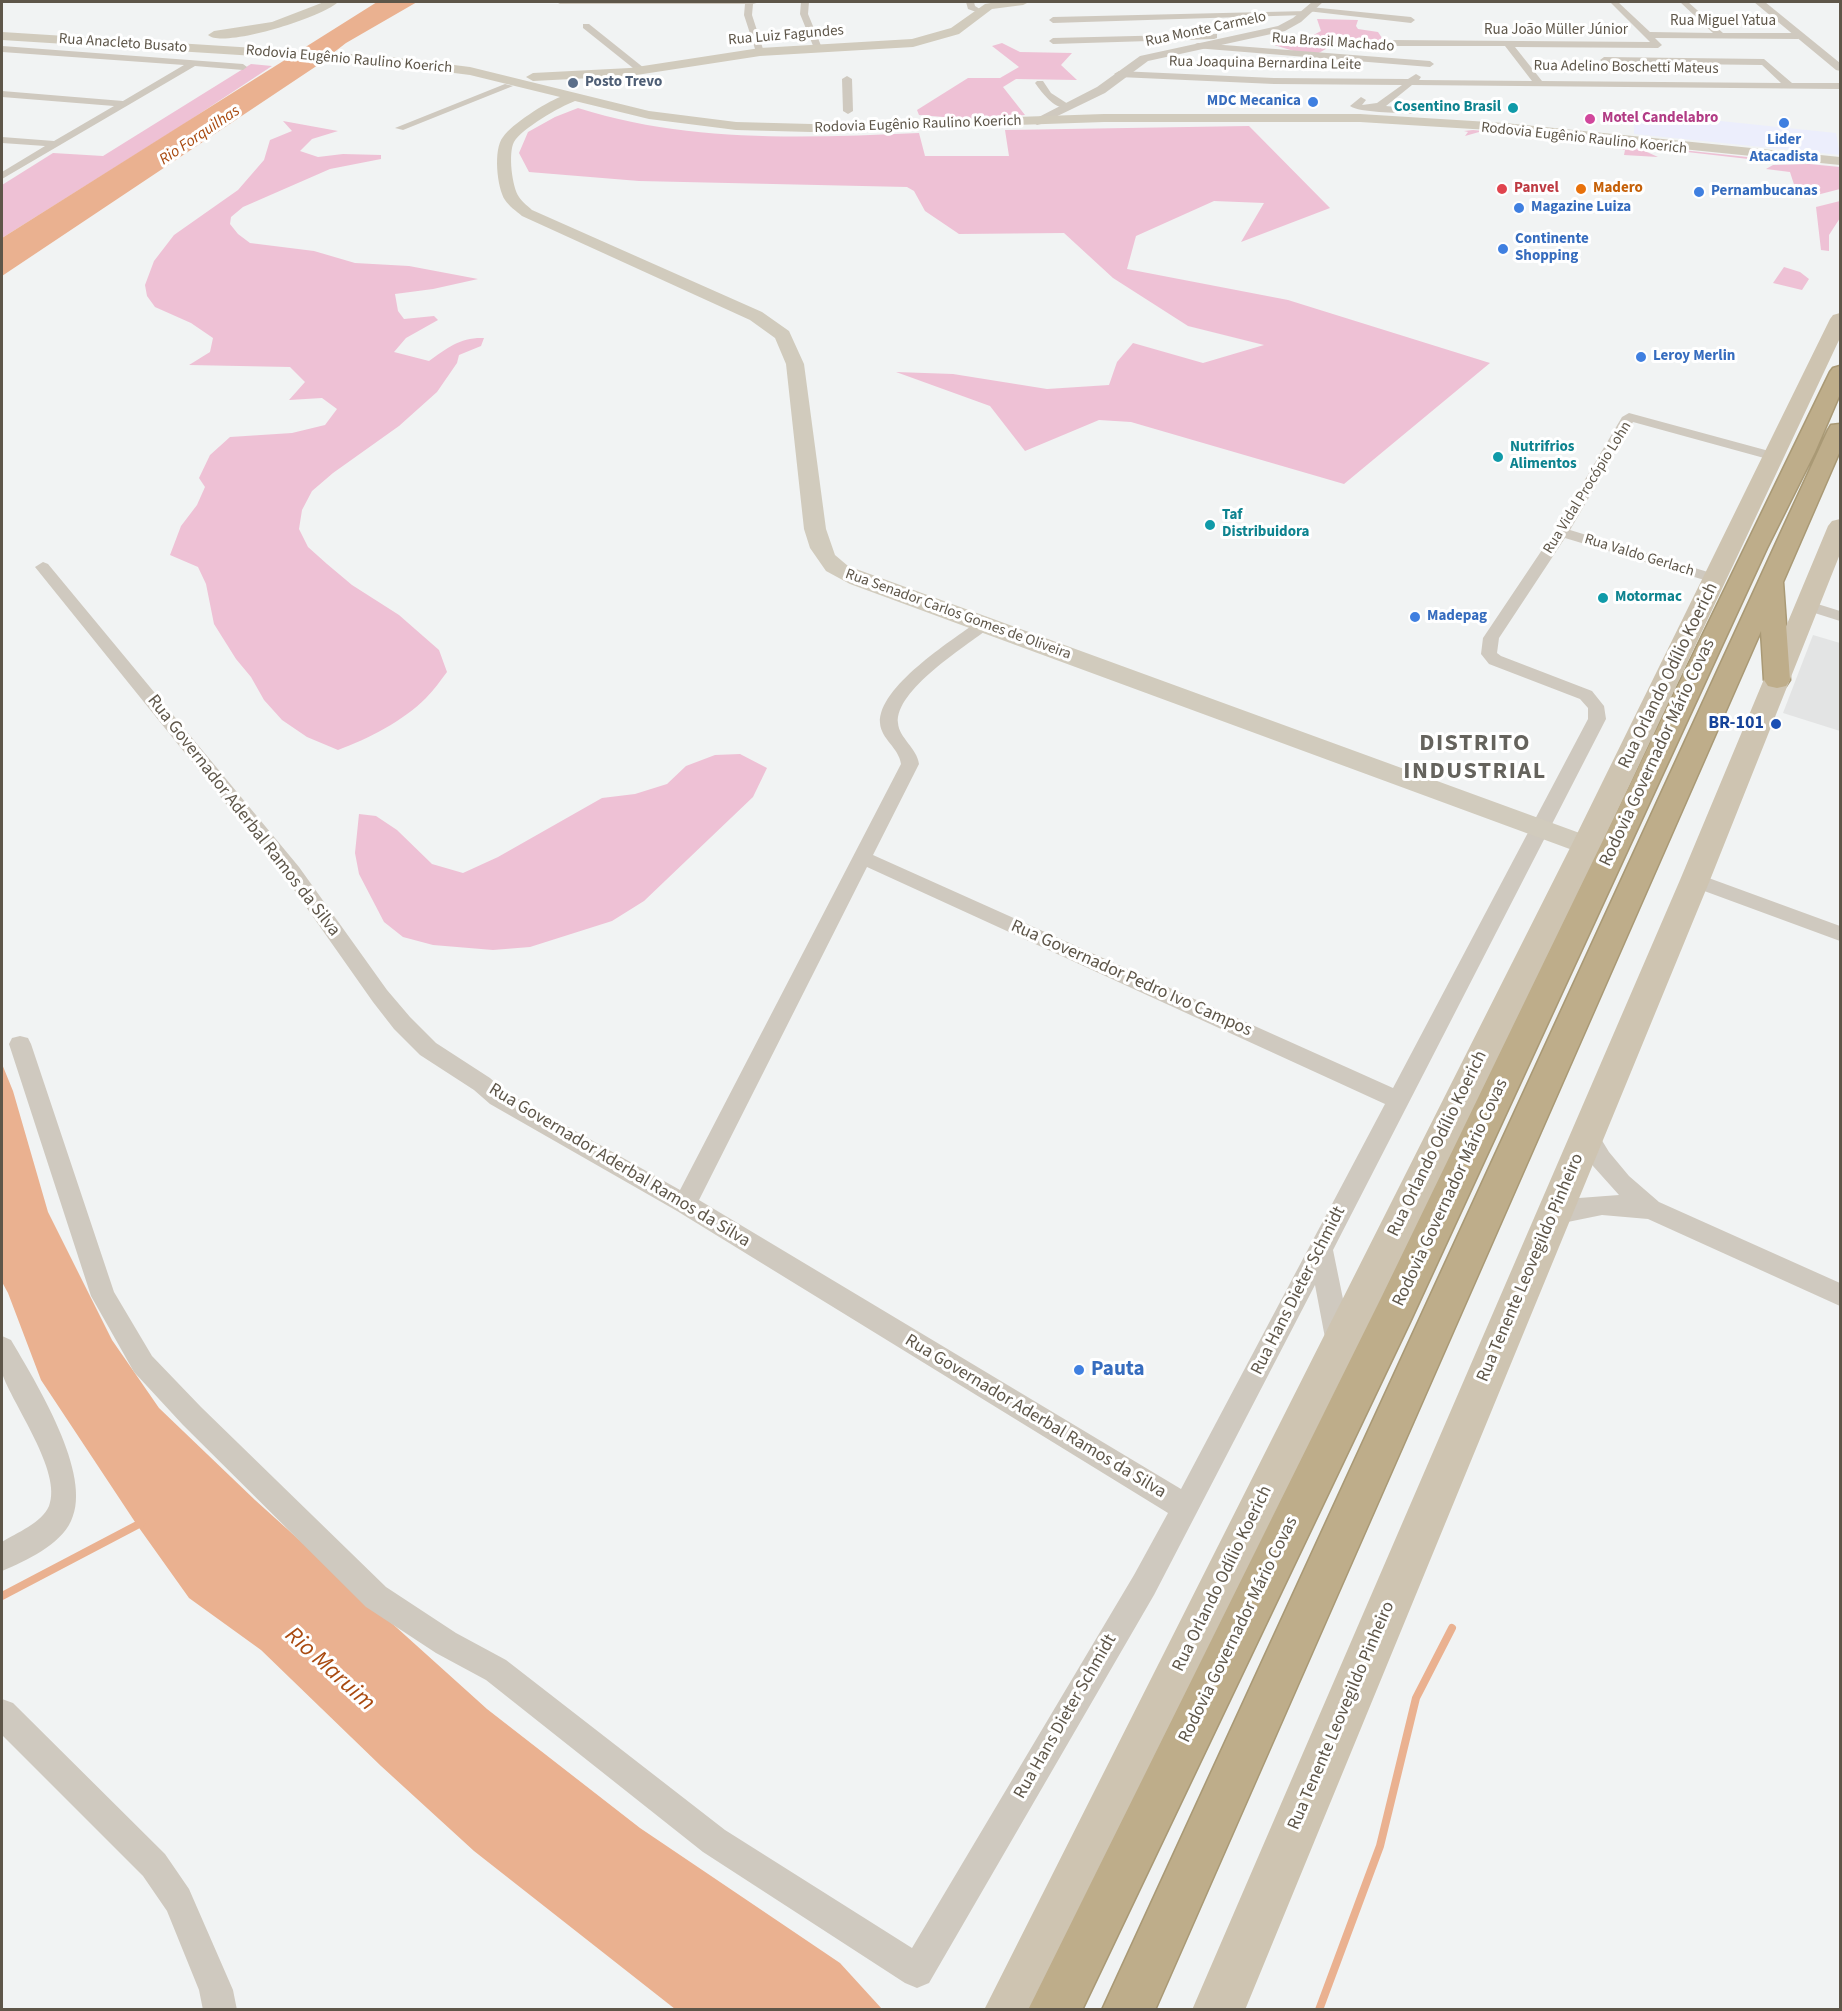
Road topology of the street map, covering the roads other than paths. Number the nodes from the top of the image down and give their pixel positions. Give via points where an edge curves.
1 (332, 2) edge
2 (560, 2) edge
3 (582, 2) edge
4 (738, 2) edge
5 (748, 2) edge
6 (756, 2) edge
7 (805, 2) edge
8 (970, 2) edge
9 (1023, 2) edge
10 (1614, 2) edge
11 (1684, 2) edge
12 (1759, 2) edge
13 (599, 6) edge
14 (1161, 8) dead end
15 (1311, 8) edge
16 (980, 11) junction
17 (1166, 17) junction
18 (1411, 20) dead end
19 (2, 25) edge
20 (586, 26) dead end
21 (1438, 32) dead end
22 (1647, 35) junction
23 (1720, 35) junction
24 (1229, 36) dead end
25 (1798, 36) junction
26 (1175, 37) junction
27 (2, 38) edge
28 (1390, 43) dead end
29 (1429, 44) junction
30 (1454, 44) junction
31 (1508, 44) junction
32 (1590, 45) junction
33 (1193, 47) junction
34 (818, 48) junction
35 (2, 49) edge
36 (760, 52) junction
37 (345, 59) junction
38 (1604, 60) junction
39 (194, 63) junction
40 (1430, 64) junction
41 (243, 67) dead end
42 (1611, 68) dead end
43 (1840, 69) edge
44 (641, 70) junction
45 (1119, 74) junction
46 (847, 79) dead end
47 (533, 81) junction
48 (1411, 81) junction
49 (1539, 82) junction
50 (1040, 83) dead end
51 (1789, 85) junction
52 (1840, 86) edge
53 (2, 94) edge
54 (565, 97) junction
55 (1361, 100) dead end
56 (125, 104) junction
57 (1065, 106) junction
58 (1380, 108) junction
59 (848, 111) dead end
60 (1413, 111) dead end
61 (1036, 121) junction
62 (400, 128) dead end
63 (2, 140) edge
64 (53, 144) junction
65 (1840, 163) edge
66 (2, 176) edge
67 (1840, 319) edge
68 (1840, 372) edge
69 (1840, 427) edge
70 (1775, 457) junction
71 (1840, 526) edge
72 (1561, 532) junction
73 (1755, 548) junction
74 (43, 567) dead end
75 (1716, 579) junction
76 (1771, 582) junction
77 (1808, 606) junction
78 (1840, 616) edge
79 (1697, 618) junction
80 (983, 625) junction
81 (1489, 654) joint
82 (1778, 680) junction
83 (1540, 829) junction
84 (1586, 846) junction
85 (863, 858) junction
86 (1695, 880) junction
87 (1840, 934) edge
88 (20, 1044) dead end
89 (1399, 1100) junction
90 (1587, 1136) junction
91 (685, 1204) junction
92 (1651, 1209) junction
93 (1553, 1215) junction
94 (1321, 1250) junction
95 (1840, 1295) edge
96 (1339, 1343) junction
97 (2, 1348) edge
98 (1186, 1508) junction
99 (2, 1557) edge
100 (2, 1714) edge
101 (1040, 1993) edge
102 (220, 2010) edge
103 (1128, 2010) edge
104 (1218, 2010) edge

1 - 19 main road via 287,22 221,35 161,36
2 - 3 street
3 - 13 street
4 - 5 street
4 - 13 street
5 - 6 street
5 - 36 street via 748,15
7 - 34 street via 804,14
8 - 16 street via 971,7
9 - 16 main road, Rua Luiz Fagundes via 994,4
10 - 22 street, Rua João Müller Júnior
11 - 23 street
12 - 25 street
14 - 17 street
15 - 17 street
15 - 18 street
15 - 33 street, Rua Monte Carmelo via 1281,29
16 - 34 main road, Rua Luiz Fagundes via 960,28 928,40
17 - 26 street
17 - 26 street via 1054,15 1054,45
20 - 44 street
21 - 29 street
22 - 23 street, Rua Miguel Yatua
22 - 32 street, Rua João Müller Júnior via 1658,45
23 - 25 street, Rua Miguel Yatua
24 - 26 street
25 - 43 street
26 - 33 street
27 - 37 main road, Rodovia Eugênio Raulino Koerich
28 - 29 street, Rua João Müller Júnior
29 - 30 street, Rua João Müller Júnior
30 - 31 street, Rua João Müller Júnior
30 - 40 street
31 - 32 street, Rua João Müller Júnior
31 - 49 street
32 - 38 street
33 - 40 street, Rua Brasil Machado
33 - 45 street, Rua Monte Carmelo via 1144,58
34 - 36 main road, Rua Luiz Fagundes
35 - 39 street, Rua Anacleto Busato
36 - 44 main road, Rua Luiz Fagundes
37 - 47 main road, Rodovia Eugênio Raulino Koerich
37 - 47 main road, Rodovia Eugênio Raulino Koerich via 423,64
38 - 42 street
38 - 51 street via 1764,62
39 - 41 street, Rua Anacleto Busato
39 - 56 street
40 - 48 street
44 - 47 main road, Rua Luiz Fagundes
45 - 48 street, Rua Joaquina Bernardina Leite
45 - 57 street, Rua Monte Carmelo via 1101,90
46 - 59 street
47 - 54 main road, Rodovia Eugênio Raulino Koerich
47 - 54 main road, Rodovia Eugênio Raulino Koerich
47 - 62 street
48 - 49 street, Rua Adelino Boschetti Mateus
48 - 58 street
49 - 51 street, Rua Adelino Boschetti Mateus via 1621,79
50 - 57 street via 1048,95
51 - 52 street, Rua Adelino Boschetti Mateus
53 - 56 street
54 - 61 main road, Rodovia Eugênio Raulino Koerich via 663,118 758,128
54 - 65 main road, Rodovia Eugênio Raulino Koerich via 669,123 761,131 1370,123 1510,131
54 - 80 main road, Rua Senador Carlos Gomes de Oliveira via 521,128 506,144 506,185 515,203 527,213 776,327 795,364 815,529 826,560 843,573
55 - 58 street via 1358,108
56 - 64 street
57 - 61 street, Rua Monte Carmelo
58 - 60 street
61 - 65 main road, Rodovia Eugênio Raulino Koerich via 1360,118 1505,127
63 - 64 street
64 - 66 street
67 - 70 main road, Rua Orlando Odílio Koerich
68 - 73 highway, Rodovia Governador Mário Covas
69 - 76 highway, Rodovia Governador Mário Covas
70 - 72 street, Rua Vidal Procópio Lohn via 1629,417
70 - 75 main road, Rua Orlando Odílio Koerich
71 - 77 main road, Rua Tenente Leovegildo Pinheiro
72 - 75 street, Rua Valdo Gerlach
72 - 81 street, Rua Vidal Procópio Lohn via 1491,638
73 - 79 highway
73 - 101 highway, Rodovia Governador Mário Covas via 1396,1309
74 - 91 street, Rua Governador Aderbal Ramos da Silva via 292,872 380,996 428,1049 498,1098
75 - 79 main road, Rua Orlando Odílio Koerich
76 - 82 highway
76 - 103 highway, Rodovia Governador Mário Covas
77 - 78 street
77 - 82 main road, Rua Tenente Leovegildo Pinheiro
79 - 84 main road, Rua Orlando Odílio Koerich
80 - 83 main road, Rua Senador Carlos Gomes de Oliveira
80 - 85 street via 911,681 895,699 889,711 889,726 910,756 910,764
81 - 83 street, Rua Hans Dieter Schmidt via 1505,665 1586,695 1598,711
82 - 86 main road, Rua Tenente Leovegildo Pinheiro
83 - 84 main road, Rua Senador Carlos Gomes de Oliveira
83 - 89 street, Rua Hans Dieter Schmidt
84 - 96 main road, Rua Orlando Odílio Koerich
85 - 89 street, Rua Governador Pedro Ivo Campos
85 - 91 street
86 - 87 street
86 - 90 main road, Rua Tenente Leovegildo Pinheiro
88 - 98 street, Rua Hans Dieter Schmidt via 103,1296 143,1364 192,1416 376,1598 496,1670 714,1841 917,1971
89 - 94 street, Rua Hans Dieter Schmidt
90 - 92 street via 1621,1183
90 - 93 main road, Rua Tenente Leovegildo Pinheiro
91 - 98 street, Rua Governador Aderbal Ramos da Silva
92 - 93 street via 1613,1203
92 - 95 street
93 - 104 main road, Rua Tenente Leovegildo Pinheiro
94 - 96 street
94 - 98 street, Rua Hans Dieter Schmidt
96 - 101 main road, Rua Orlando Odílio Koerich
97 - 99 street via 44,1425 66,1497 60,1514 42,1532
100 - 102 street via 154,1865 178,1900 216,1990

